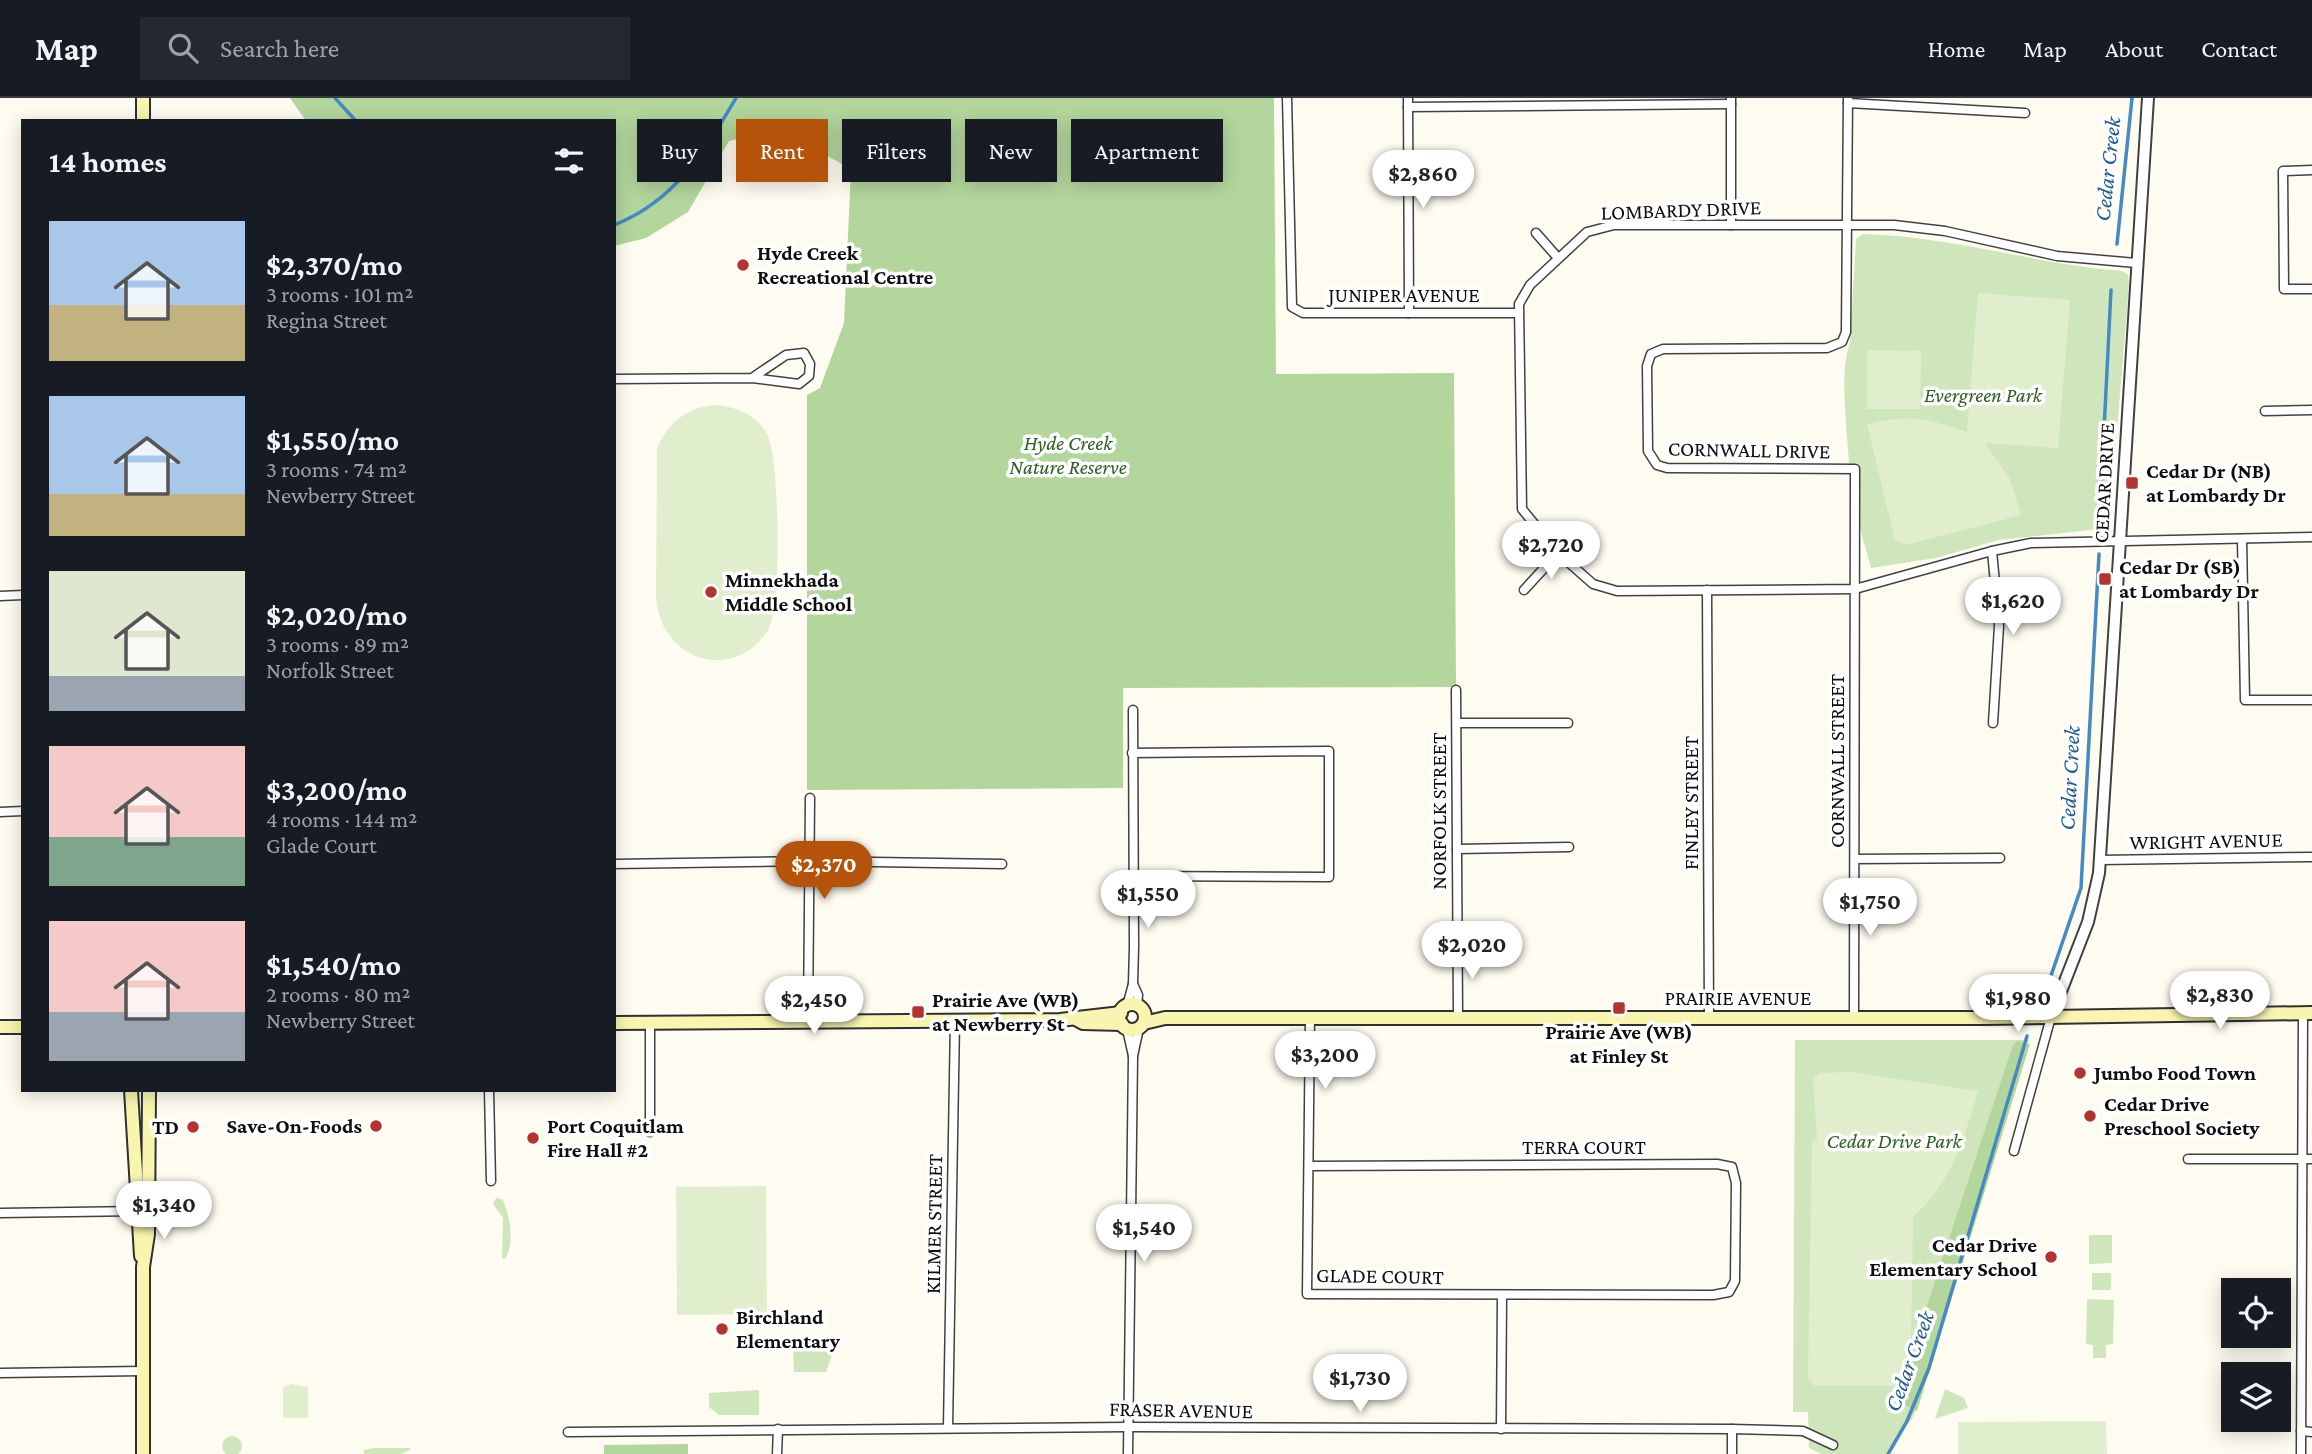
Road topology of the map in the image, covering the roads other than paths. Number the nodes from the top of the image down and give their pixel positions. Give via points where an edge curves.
1 (143, 98) edge
2 (1286, 98) edge
3 (2148, 98) edge
4 (1731, 101) edge
5 (1848, 101) edge
6 (1408, 102) edge
7 (2025, 113) dead end
8 (143, 119) edge
9 (2312, 170) edge
10 (1848, 224) junction
11 (1731, 225) junction
12 (1536, 233) dead end
13 (1558, 258) junction
14 (2136, 264) junction
15 (2312, 289) edge
16 (1409, 313) junction
17 (1517, 313) junction
18 (752, 378) junction
19 (616, 379) edge
20 (2265, 411) dead end
21 (2312, 411) edge
22 (2312, 537) edge
23 (2242, 539) junction
24 (2119, 542) junction
25 (1992, 551) junction
26 (1558, 553) junction
27 (1855, 589) junction
28 (1524, 590) dead end
29 (1707, 590) junction
30 (0, 596) edge
31 (21, 596) edge
32 (1456, 690) dead end
33 (2312, 700) edge
34 (1133, 710) dead end
35 (1457, 723) junction
36 (1568, 723) dead end
37 (1993, 723) dead end
38 (1132, 753) junction
39 (810, 799) dead end
40 (21, 811) edge
41 (0, 812) edge
42 (1569, 847) dead end
43 (1457, 849) junction
44 (2312, 857) edge
45 (2000, 858) dead end
46 (1855, 859) junction
47 (2100, 859) junction
48 (810, 861) junction
49 (616, 864) edge
50 (1002, 864) dead end
51 (1133, 876) junction
52 (2308, 1013) edge
53 (1310, 1016) junction
54 (1458, 1016) junction
55 (1709, 1017) junction
56 (2051, 1017) junction
57 (1133, 1018) junction
58 (1854, 1018) junction
59 (808, 1020) junction
60 (956, 1020) junction
61 (616, 1023) edge
62 (650, 1023) junction
63 (0, 1027) edge
64 (21, 1027) edge
65 (131, 1092) edge
66 (149, 1092) edge
67 (489, 1092) edge
68 (650, 1132) dead end
69 (2014, 1151) dead end
70 (2307, 1158) edge
71 (2188, 1159) dead end
72 (1309, 1166) junction
73 (491, 1181) dead end
74 (143, 1211) junction
75 (0, 1213) edge
76 (1729, 1292) joint
77 (2307, 1293) edge
78 (1502, 1296) junction
79 (143, 1371) junction
80 (0, 1373) edge
81 (1128, 1427) junction
82 (948, 1428) junction
83 (778, 1429) junction
84 (1501, 1429) junction
85 (1732, 1429) junction
86 (568, 1432) dead end
87 (2301, 1432) junction
88 (2312, 1432) edge
89 (1833, 1445) dead end
90 (143, 1454) edge
91 (778, 1454) edge
92 (1128, 1454) edge
93 (1732, 1454) edge
94 (2301, 1454) edge

1 - 8 main road
2 - 16 street, JUNIPER AVENUE via 1292,307 1303,313
3 - 14 street, CEDAR DRIVE
4 - 6 street
4 - 11 street
5 - 7 street
5 - 10 street, CORNWALL DRIVE
6 - 16 street
9 - 15 street via 2283,171 2283,184 2284,289
10 - 11 street, LOMBARDY DRIVE
10 - 14 street, LOMBARDY DRIVE via 1923,228 2043,254
10 - 27 street, CORNWALL DRIVE via 1842,342 1827,348 1654,351 1647,366 1648,450 1654,463 1667,468 1855,469
11 - 13 street, LOMBARDY DRIVE via 1599,227
12 - 13 street
13 - 17 street, LOMBARDY DRIVE via 1525,290
14 - 24 street, CEDAR DRIVE
16 - 17 street, JUNIPER AVENUE
17 - 26 street, LOMBARDY DRIVE via 1520,500 1527,519
18 - 18 street via 799,384 809,376 809,361 804,353 790,353
18 - 19 street
20 - 21 street
22 - 23 street, LOMBARDY DRIVE
23 - 24 street, LOMBARDY DRIVE
23 - 33 street via 2245,700
24 - 25 street, LOMBARDY DRIVE via 2060,541
24 - 47 street, CEDAR DRIVE
25 - 27 street, LOMBARDY DRIVE
25 - 37 street via 1999,626
26 - 28 street
26 - 29 street, LOMBARDY DRIVE via 1604,589
27 - 29 street, LOMBARDY DRIVE
27 - 46 street, CORNWALL STREET
29 - 55 street, FINLEY STREET
30 - 31 street
32 - 35 street, NORFOLK STREET
34 - 38 street
35 - 36 street
35 - 43 street, NORFOLK STREET
38 - 51 street
38 - 51 street via 1329,751 1329,877
39 - 48 street
40 - 41 street
42 - 43 street
43 - 54 street, NORFOLK STREET
44 - 47 street, WRIGHT AVENUE
45 - 46 street
46 - 58 street, CORNWALL STREET
47 - 56 street, CEDAR DRIVE via 2088,922
48 - 49 street
48 - 50 street
48 - 59 street
51 - 57 street
52 - 56 main road, PRAIRIE AVENUE
52 - 70 street
53 - 54 main road, PRAIRIE AVENUE
53 - 57 main road, PRAIRIE AVENUE
53 - 72 street, GLADE COURT
54 - 55 main road, PRAIRIE AVENUE
55 - 58 main road, PRAIRIE AVENUE
56 - 58 main road, PRAIRIE AVENUE
56 - 69 street, CEDAR DRIVE
57 - 60 main road, PRAIRIE AVENUE via 1083,1015 1076,1019
57 - 81 street
59 - 60 main road, PRAIRIE AVENUE
59 - 62 main road, PRAIRIE AVENUE
60 - 82 street, KILMER STREET
61 - 62 main road, PRAIRIE AVENUE
62 - 68 street
63 - 64 main road
65 - 74 main road
66 - 74 main road
67 - 73 street
70 - 71 street
70 - 77 street
72 - 76 street, TERRA COURT via 1732,1167 1736,1183 1735,1282
72 - 78 street, GLADE COURT via 1307,1294
74 - 75 street
74 - 79 main road
76 - 78 street, GLADE COURT
77 - 87 street
78 - 84 street
79 - 80 street
79 - 90 main road
81 - 82 street, FRASER AVENUE
81 - 84 street, FRASER AVENUE
81 - 92 street
82 - 83 street, FRASER AVENUE
83 - 86 street, FRASER AVENUE
83 - 91 street
84 - 85 street, FRASER AVENUE
85 - 89 street, FRASER AVENUE via 1803,1431
85 - 93 street
87 - 88 street
87 - 94 street

